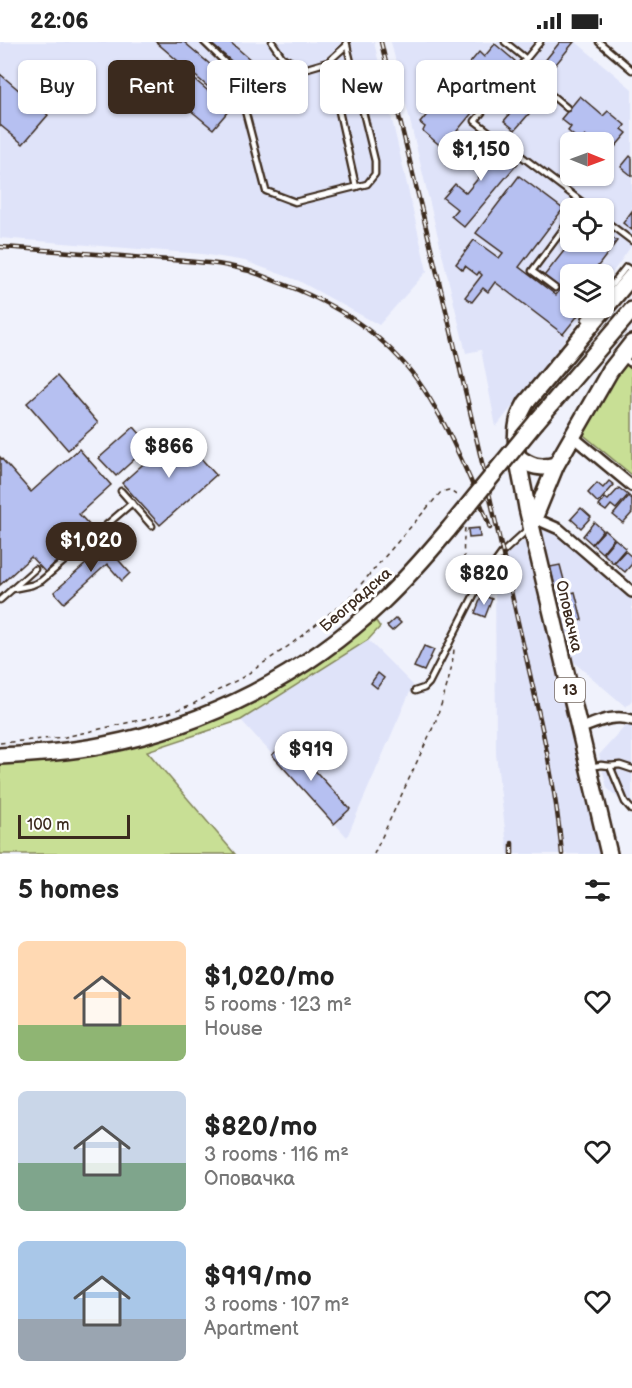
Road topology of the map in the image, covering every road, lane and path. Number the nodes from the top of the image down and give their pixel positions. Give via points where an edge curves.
1 (204, 42) edge
2 (272, 42) edge
3 (505, 42) edge
4 (540, 42) edge
5 (599, 42) edge
6 (346, 44) edge
7 (526, 59) joint
8 (330, 60) edge
9 (320, 64) edge
10 (632, 70) edge
11 (557, 100) edge
12 (567, 108) dead end
13 (340, 114) edge
14 (481, 114) edge
15 (356, 186) junction
16 (575, 198) edge
17 (614, 227) edge
18 (560, 234) edge
19 (632, 241) edge
20 (632, 273) edge
21 (614, 282) edge
22 (555, 288) dead end
23 (632, 310) edge
24 (632, 343) edge
25 (627, 360) edge
26 (573, 437) junction
27 (518, 457) junction
28 (556, 465) junction
29 (632, 486) edge
30 (121, 491) dead end
31 (460, 498) dead end
32 (132, 503) junction
33 (533, 522) junction
34 (152, 526) dead end
35 (465, 527) dead end
36 (35, 569) dead end
37 (479, 585) junction
38 (12, 589) junction
39 (632, 592) edge
40 (0, 600) edge
41 (455, 634) junction
42 (415, 691) dead end
43 (632, 720) edge
44 (579, 729) junction
45 (0, 743) edge
46 (0, 756) edge
47 (610, 766) junction
48 (588, 767) junction
49 (632, 769) edge
50 (632, 810) edge
51 (374, 854) edge
52 (609, 854) edge

1 - 15 lane via 235,72 266,191 295,202
2 - 9 lane via 282,57 304,69
3 - 7 lane
4 - 7 lane
5 - 10 lane
6 - 8 lane
6 - 15 lane via 375,161 375,174 367,184
11 - 12 lane
13 - 15 lane
14 - 16 lane via 475,121
17 - 19 lane
18 - 22 lane via 532,272
20 - 21 lane via 626,267
20 - 27 main road, 13 via 526,403 518,421
23 - 46 main road, Београдска, bridge via 399,585 302,665 243,698 185,723 120,742
24 - 25 main road
25 - 26 main road via 610,371
26 - 28 main road
26 - 29 street
27 - 28 main road via 540,468
27 - 33 main road, 13
28 - 33 main road
30 - 32 lane
31 - 45 path via 449,490 441,492 349,598 290,645 193,704 65,737
32 - 34 lane
32 - 38 lane via 41,581
33 - 37 lane via 502,553
33 - 39 street via 559,529
33 - 44 main road, Оповачка / 13
35 - 37 path via 463,550 469,575
36 - 38 lane
37 - 41 lane
38 - 40 lane
41 - 42 lane via 429,683
41 - 51 path via 453,661 435,723
43 - 44 street via 609,718
44 - 48 main road, Оповачка / 13
47 - 48 lane
47 - 49 lane
47 - 50 lane
48 - 52 main road, Оповачка / 13

